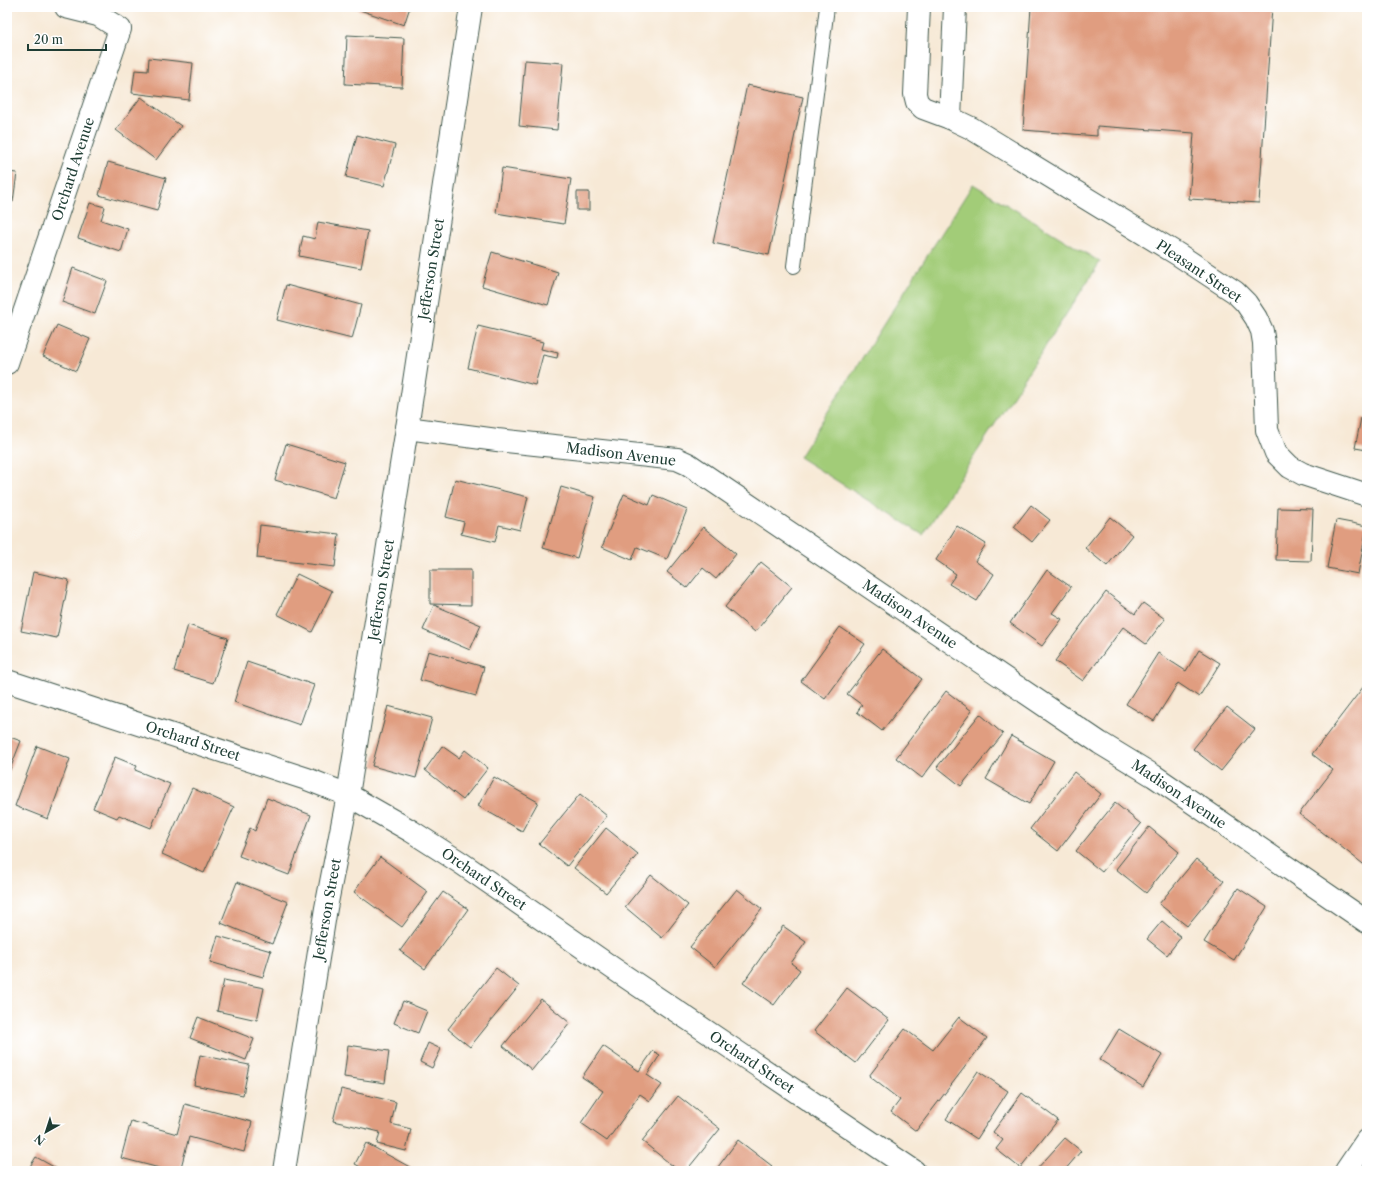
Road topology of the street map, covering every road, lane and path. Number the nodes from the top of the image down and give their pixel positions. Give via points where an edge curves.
1 (66, 7) edge
2 (471, 7) edge
3 (827, 7) edge
4 (919, 7) edge
5 (955, 7) edge
6 (950, 118) junction
7 (794, 266) dead end
8 (7, 363) edge
9 (406, 428) junction
10 (1367, 495) edge
11 (7, 681) edge
12 (348, 795) junction
13 (1367, 922) edge
14 (1367, 1140) edge
15 (284, 1171) edge
16 (914, 1171) edge
17 (1346, 1171) edge

1 - 8 street, Orchard Avenue via 98,15 120,29
2 - 9 street, Jefferson Street
3 - 7 lane
4 - 6 street, Pleasant Street via 915,94 917,102 923,108
5 - 6 street
6 - 10 street, Pleasant Street via 971,128 1235,292 1246,303 1262,331 1267,430 1276,453 1290,467 1303,474
9 - 12 street, Jefferson Street
9 - 13 street, Madison Avenue via 677,459 688,464
11 - 12 street, Orchard Street via 307,779
12 - 15 street, Jefferson Street via 326,908
12 - 16 street, Orchard Street via 461,863
14 - 17 street

